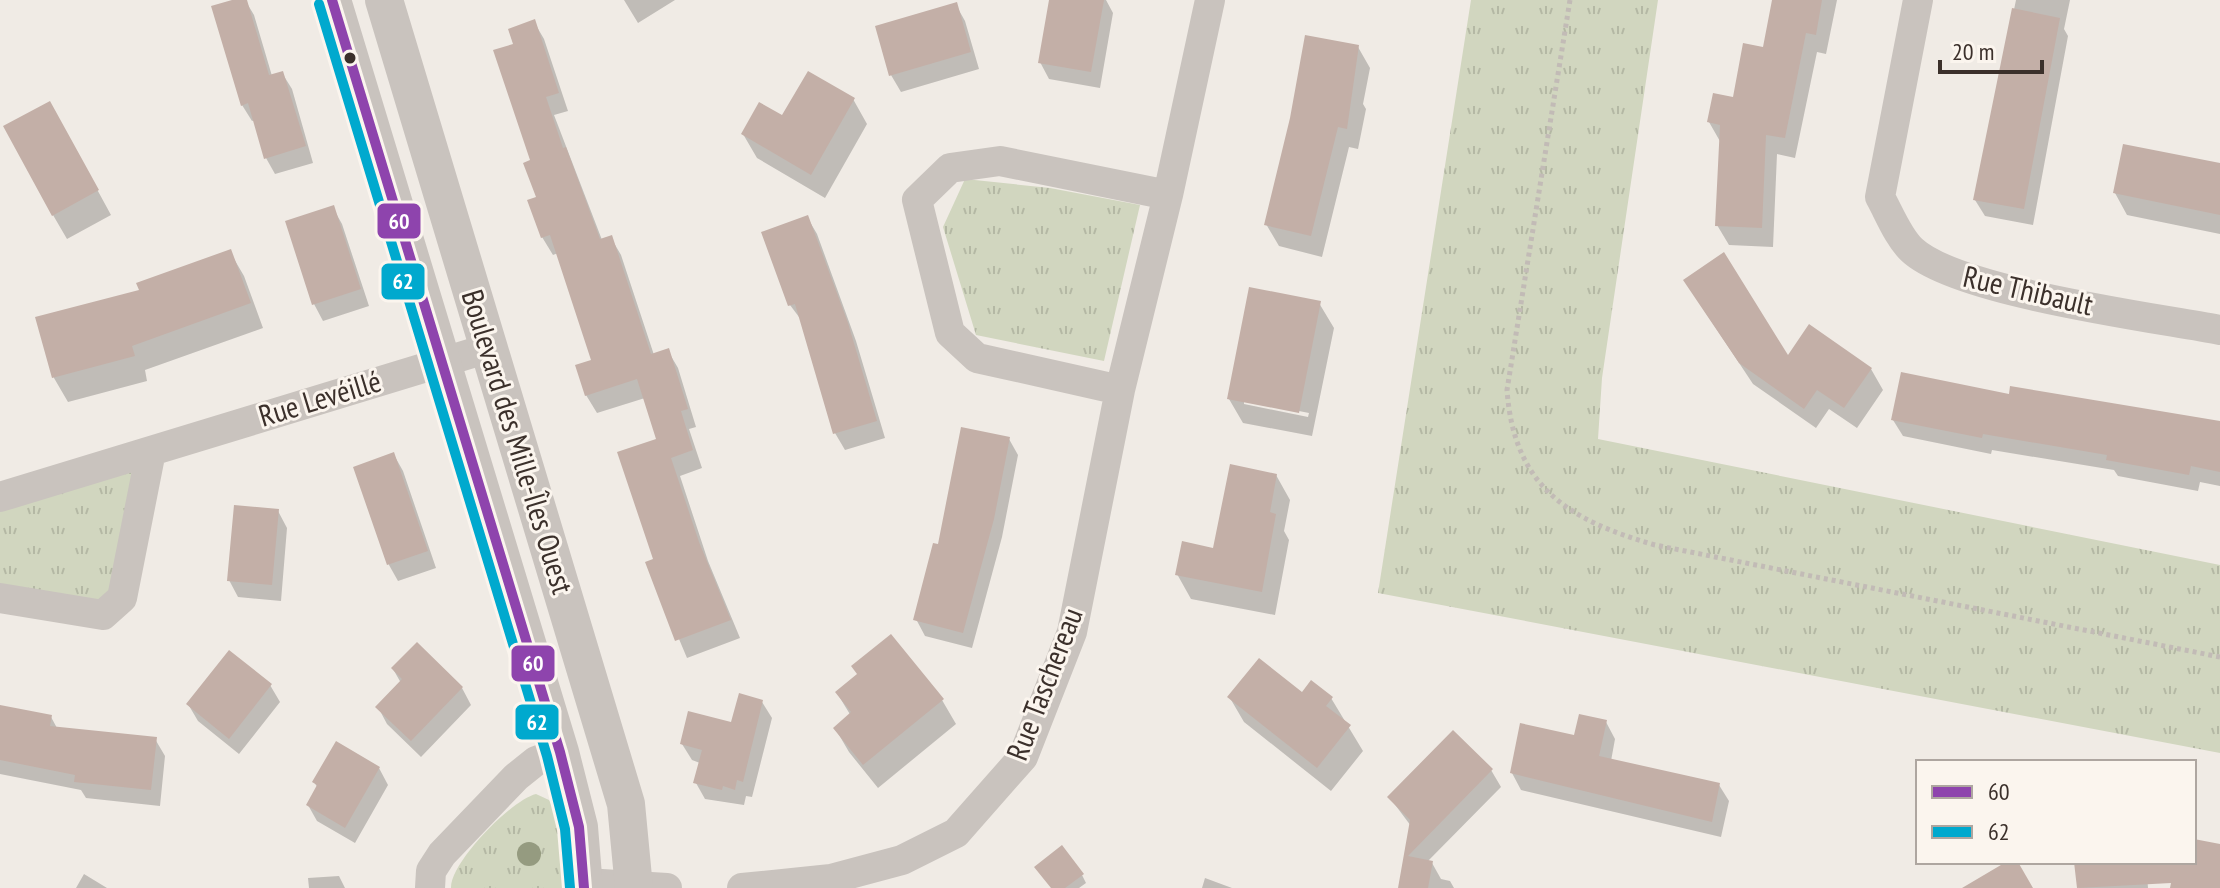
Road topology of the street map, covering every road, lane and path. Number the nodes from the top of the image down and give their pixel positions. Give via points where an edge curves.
1 (332, 0) edge
2 (384, 0) edge
3 (1210, 0) edge
4 (1570, 0) edge
5 (1918, 0) edge
6 (1168, 195) junction
7 (2220, 330) edge
8 (489, 348) junction
9 (441, 362) junction
10 (1120, 390) junction
11 (151, 451) junction
12 (1, 494) edge
13 (0, 598) edge
14 (2220, 657) edge
15 (560, 752) junction
16 (584, 885) edge
17 (645, 887) edge
18 (430, 888) edge
19 (742, 888) edge

1 - 9 street, Boulevard des Mille-Îles Ouest
2 - 8 street, Boulevard des Mille-Îles Ouest
3 - 6 street, Rue Taschereau
4 - 14 path via 1507,390 1521,453 1550,496 1587,521 1655,545
5 - 7 street, Rue Thibault via 1880,197 1911,249 1949,273
6 - 10 street, Rue Taschereau
6 - 10 street via 1000,161 950,168 917,200 950,333 977,358
8 - 9 street, Rue Levéillé
8 - 17 street, Boulevard des Mille-Îles Ouest via 626,804
9 - 11 street, Rue Levéillé
9 - 15 street, Boulevard des Mille-Îles Ouest
10 - 19 street, Rue Taschereau via 1072,632 1023,757 956,833 902,860 831,879
11 - 12 street, Rue Levéillé
11 - 13 street via 122,598 103,615
15 - 16 street, Boulevard des Mille-Îles Ouest via 579,827
15 - 18 street via 536,761 516,777 442,854 431,871
16 - 17 street

